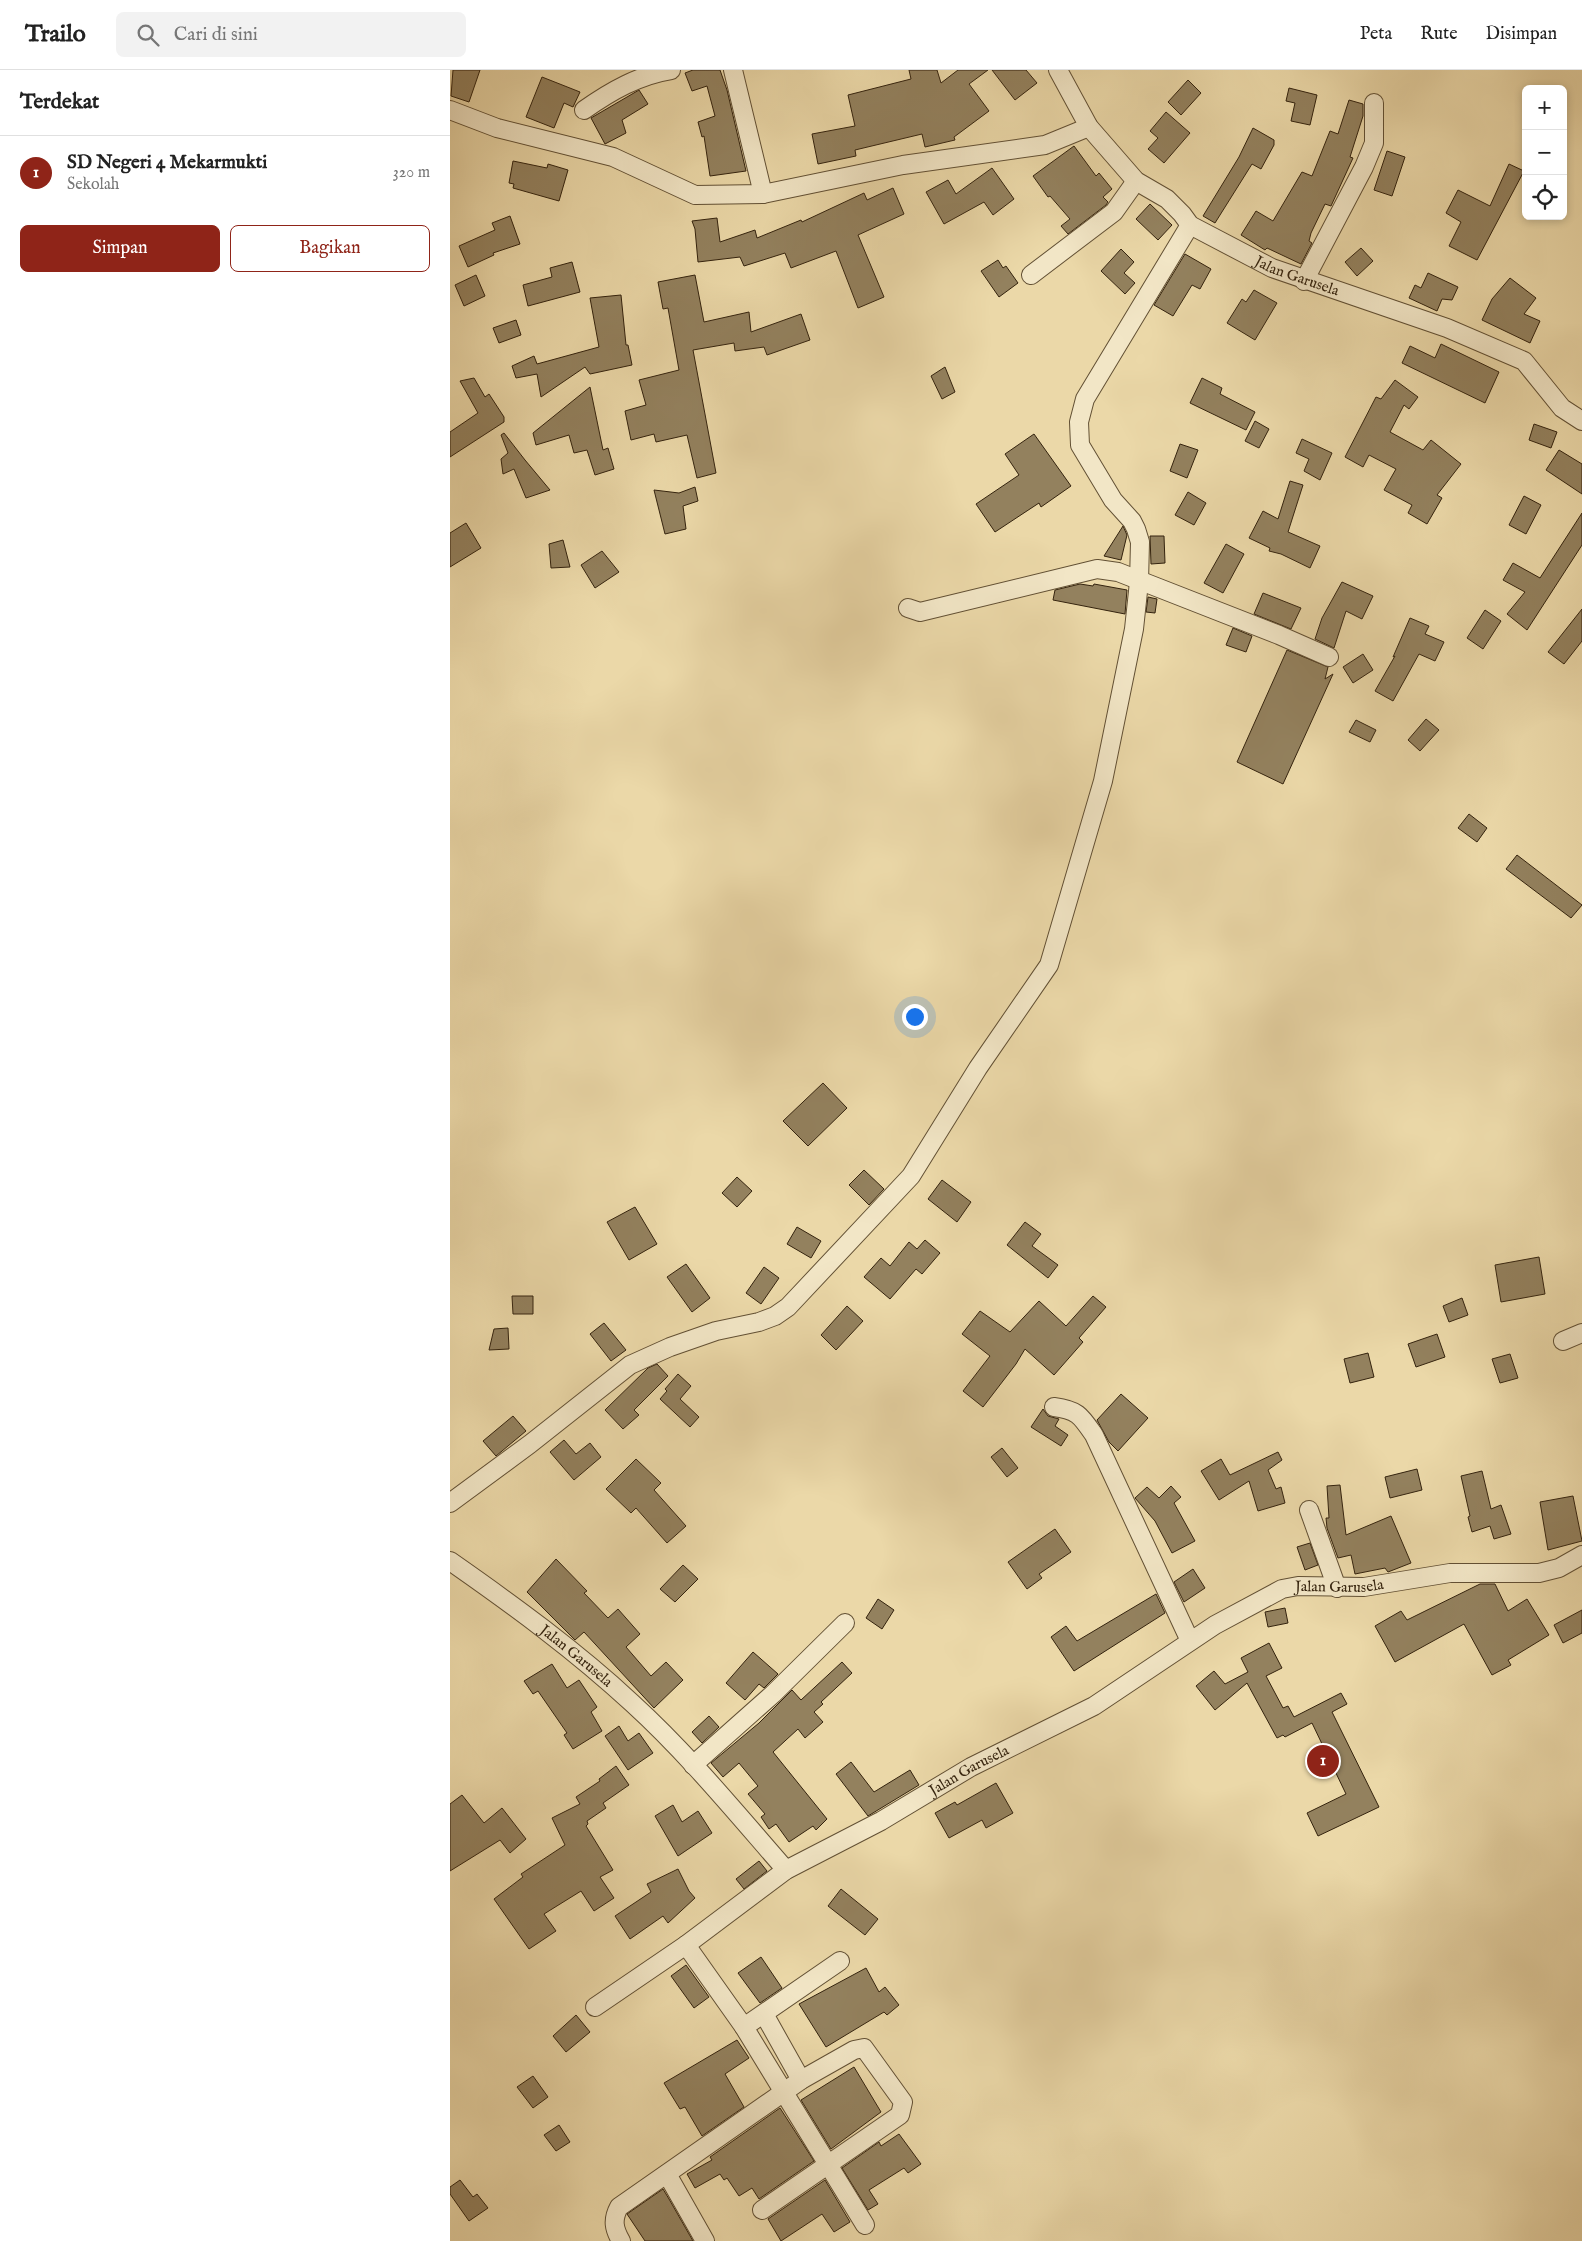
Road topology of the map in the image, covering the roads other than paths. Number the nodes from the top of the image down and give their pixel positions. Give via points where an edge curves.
1 (671, 70) edge
2 (734, 70) edge
3 (1058, 70) edge
4 (1374, 103) dead end
5 (450, 110) edge
6 (584, 110) dead end
7 (1089, 127) junction
8 (1136, 181) junction
9 (763, 194) junction
10 (1190, 225) junction
11 (1031, 275) dead end
12 (1304, 280) junction
13 (1582, 421) edge
14 (1139, 582) junction
15 (908, 608) dead end
16 (1329, 657) dead end
17 (1582, 1333) edge
18 (1563, 1342) dead end
19 (1054, 1406) dead end
20 (450, 1503) edge
21 (1309, 1510) dead end
22 (1582, 1555) edge
23 (450, 1561) edge
24 (1337, 1588) junction
25 (845, 1623) dead end
26 (1190, 1641) junction
27 (694, 1765) junction
28 (786, 1870) junction
29 (686, 1944) junction
30 (840, 1961) dead end
31 (596, 2007) dead end
32 (764, 2014) junction
33 (744, 2027) junction
34 (801, 2080) junction
35 (783, 2092) junction
36 (828, 2163) junction
37 (668, 2174) junction
38 (762, 2210) dead end
39 (865, 2225) dead end
40 (621, 2241) edge
41 (705, 2241) edge

1 - 6 street via 656,72 626,84
2 - 9 street
3 - 7 street, Jalan Garusela
4 - 12 street via 1374,143
5 - 9 street via 497,128 613,157 695,195
7 - 8 street, Jalan Garusela
7 - 9 street via 1045,145 904,165
8 - 10 street, Jalan Garusela via 1167,199
8 - 11 street via 1114,212
10 - 12 street, Jalan Garusela via 1272,268
10 - 14 street via 1085,399 1078,422 1080,445 1113,500 1136,529 1140,542
12 - 13 street, Jalan Garusela via 1411,315 1524,361 1562,408
14 - 15 street via 1118,572 1097,569 920,612
14 - 16 street
14 - 20 street via 1134,629 1103,781 1049,965 978,1068 911,1176 788,1307 759,1322 716,1331 670,1346 630,1365
17 - 18 street
19 - 26 street via 1070,1408 1080,1415 1094,1435
21 - 24 street
22 - 24 street, Jalan Garusela via 1558,1568 1539,1573 1450,1573 1364,1587
23 - 27 street, Jalan Garusela via 515,1606 632,1703
24 - 26 street, Jalan Garusela via 1298,1586 1282,1589
25 - 27 street
26 - 28 street, Jalan Garusela via 1094,1706 971,1767 881,1821
27 - 28 street, Jalan Garusela
28 - 29 street
29 - 31 street
29 - 33 street
30 - 32 street
32 - 33 street
32 - 34 street
33 - 35 street
34 - 35 street
34 - 36 street via 854,2050 864,2048 903,2102 900,2116
35 - 36 street
35 - 37 street
36 - 38 street
36 - 39 street
37 - 40 street via 619,2207 614,2222 615,2232
37 - 41 street

